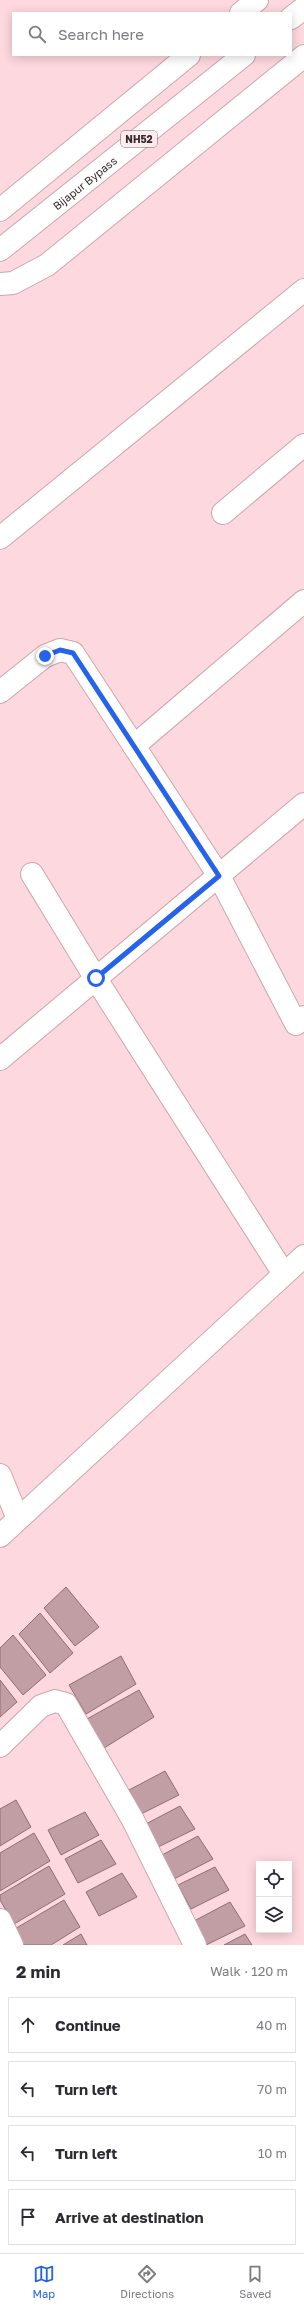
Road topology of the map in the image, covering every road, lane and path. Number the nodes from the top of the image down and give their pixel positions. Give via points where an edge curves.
1 (256, 0) edge
2 (304, 8) edge
3 (242, 12) edge
4 (292, 17) edge
5 (188, 56) edge
6 (243, 56) edge
7 (304, 56) edge
8 (0, 210) edge
9 (0, 250) edge
10 (0, 284) edge
11 (304, 290) edge
12 (304, 445) edge
13 (223, 513) dead end
14 (0, 538) edge
15 (304, 601) edge
16 (0, 692) edge
17 (134, 746) junction
18 (304, 804) edge
19 (32, 874) dead end
20 (219, 876) junction
21 (96, 978) junction
22 (301, 1025) edge
23 (0, 1059) edge
24 (304, 1256) edge
25 (284, 1274) junction
26 (0, 1475) edge
27 (18, 1519) junction
28 (0, 1536) edge
29 (0, 1746) edge
30 (0, 1920) edge
31 (12, 1945) edge
32 (195, 1945) edge

1 - 3 main road
2 - 4 main road
5 - 8 main road
6 - 9 main road, Bijapur Bypass / NH52
7 - 10 main road via 47,265 13,283
11 - 14 main road
12 - 13 main road
15 - 17 main road
16 - 17 main road via 45,656 60,650 73,653
17 - 20 main road
18 - 20 main road
19 - 21 main road
20 - 21 main road
20 - 22 main road
21 - 23 main road
21 - 25 main road
24 - 25 main road
25 - 27 main road
26 - 27 main road
27 - 28 main road
29 - 32 main road via 41,1706 55,1701 66,1704 133,1820
30 - 31 main road

